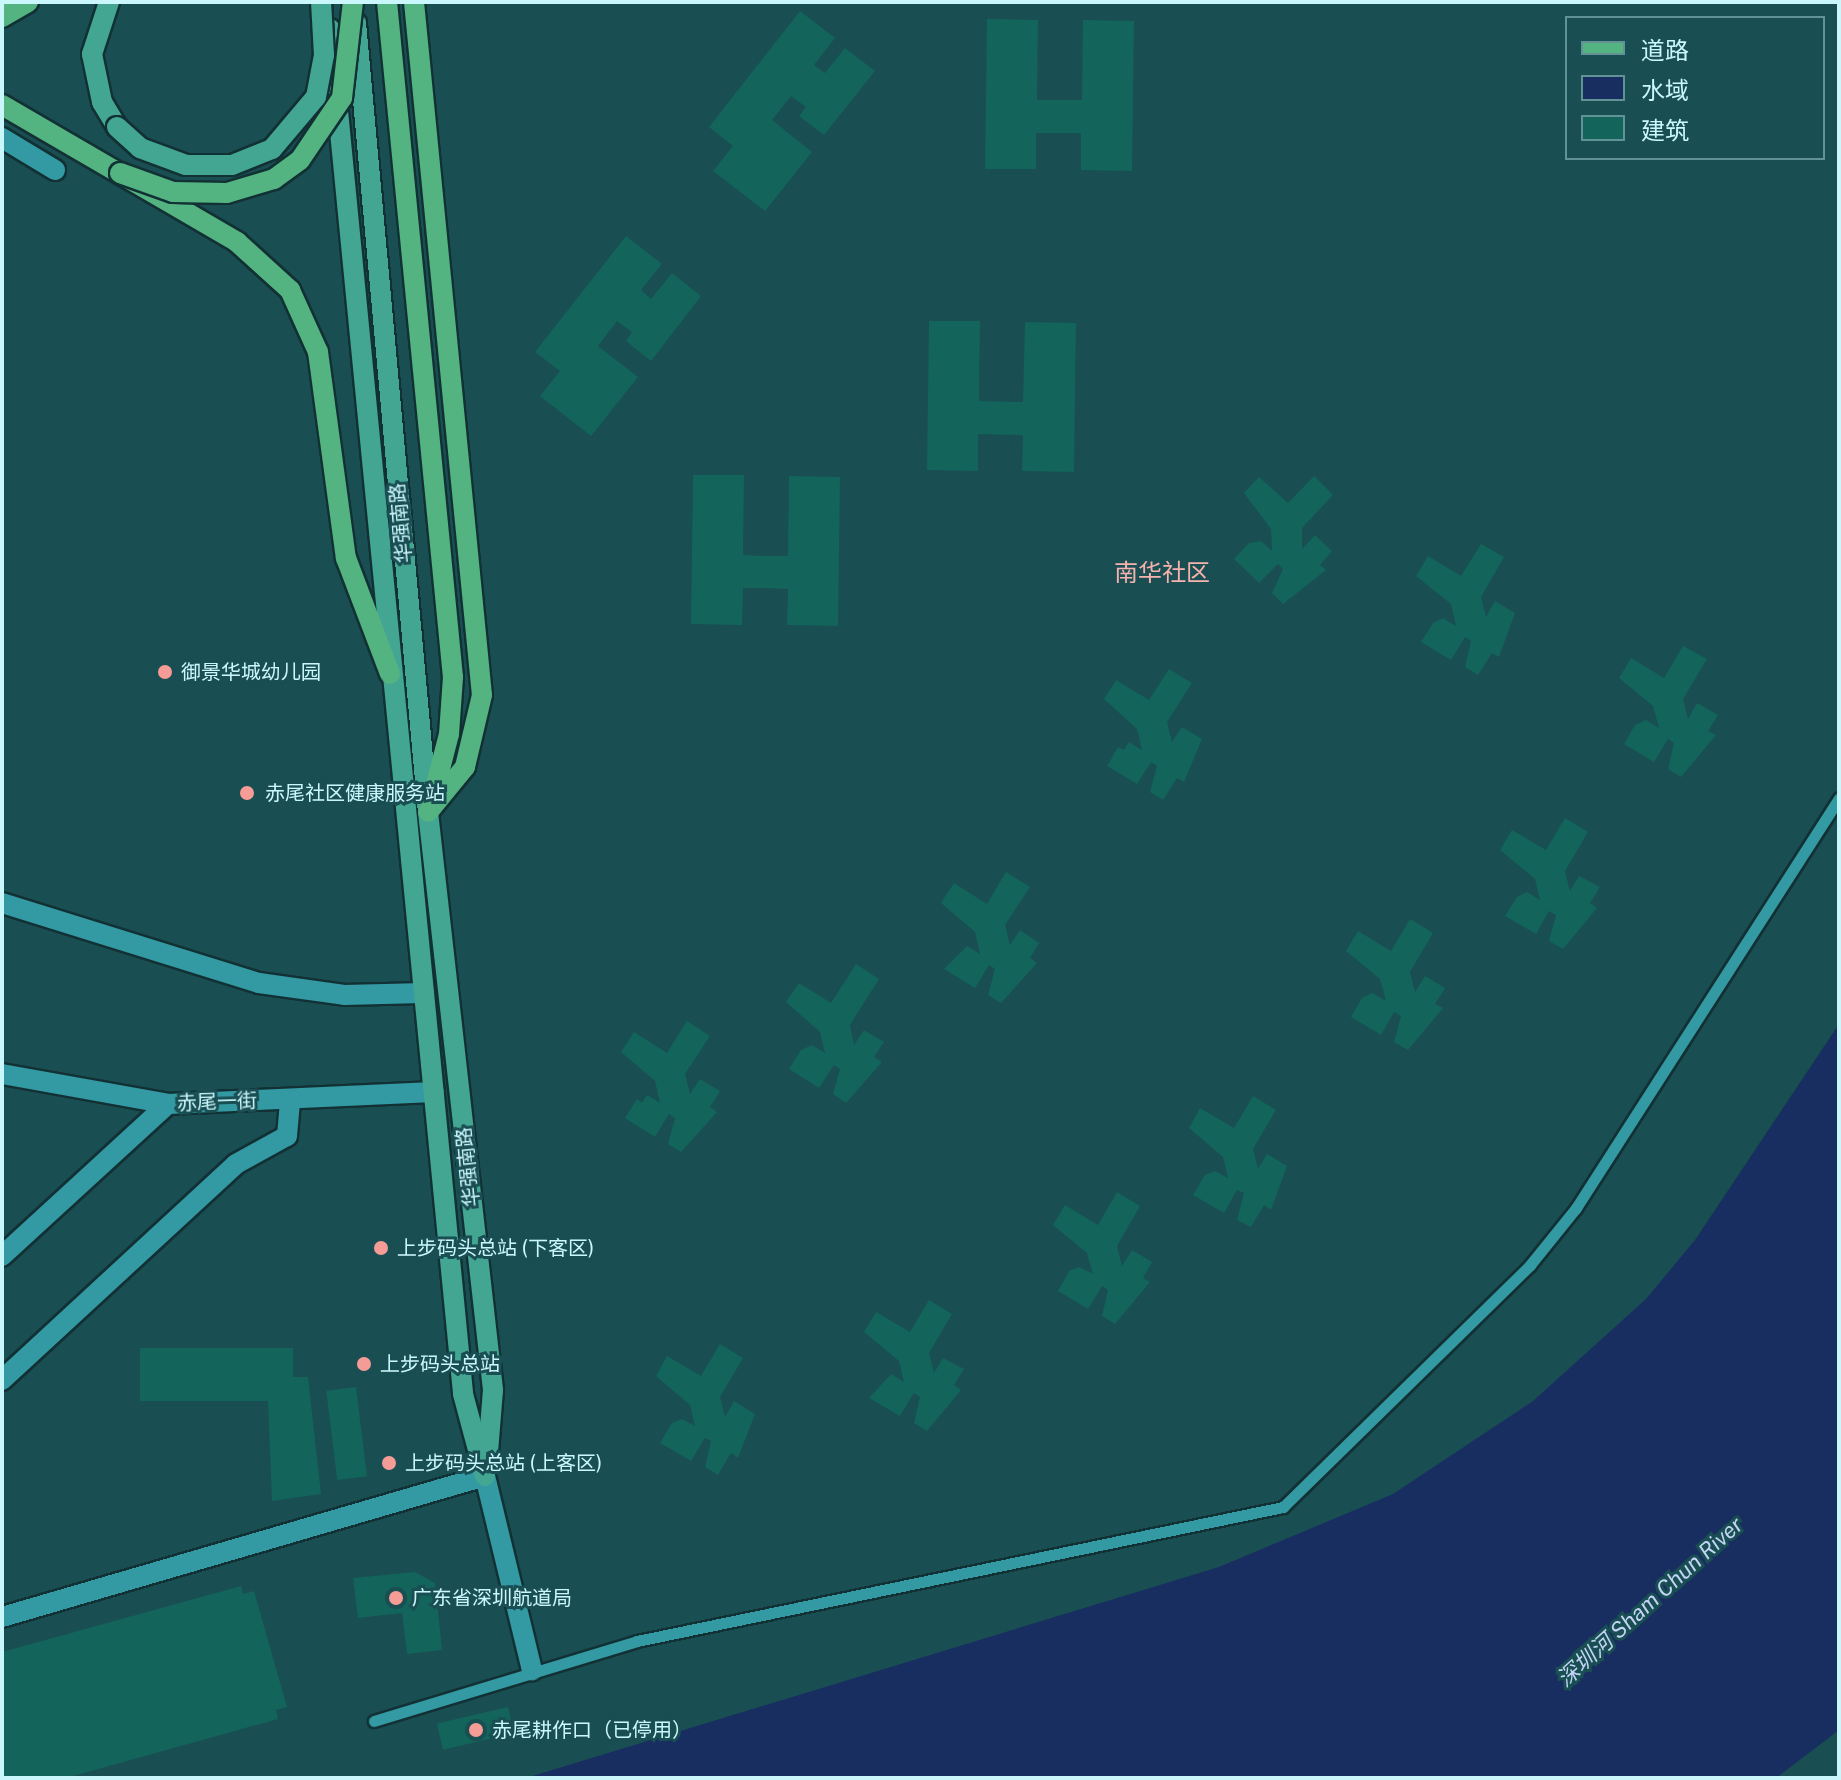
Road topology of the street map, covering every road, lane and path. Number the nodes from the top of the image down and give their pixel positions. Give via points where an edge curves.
1 (28, 2) edge
2 (109, 2) edge
3 (320, 2) edge
4 (353, 2) edge
5 (387, 2) edge
6 (414, 2) edge
7 (2, 17) edge
8 (2, 105) edge
9 (2, 138) edge
10 (55, 170) dead end
11 (120, 173) junction
12 (390, 674) junction
13 (1839, 798) edge
14 (428, 812) junction
15 (2, 903) edge
16 (424, 993) junction
17 (2, 1074) edge
18 (434, 1092) junction
19 (290, 1099) junction
20 (168, 1104) junction
21 (2, 1256) edge
22 (2, 1380) edge
23 (485, 1476) junction
24 (2, 1617) edge
25 (532, 1670) junction
26 (374, 1721) dead end

1 - 7 main road
2 - 3 main road, 华强南路, bridge via 92,54 102,102 117,127 140,148 186,165 232,165 272,149 316,97 324,55
3 - 12 main road, 华强南路 via 333,44
4 - 11 main road, bridge via 342,98 317,143 283,172 249,189 197,195
4 - 14 main road, 华强南路, bridge
5 - 14 main road via 453,677 449,734
6 - 14 main road via 482,695 465,767
8 - 11 main road
9 - 10 street
11 - 12 main road, bridge via 275,273 302,311 323,377 344,546
12 - 16 main road, 华强南路
13 - 25 lane via 1576,1208 1530,1265 1283,1507 637,1641
14 - 23 main road, 华强南路 via 493,1390
15 - 16 street via 259,983 344,995
16 - 18 main road, 华强南路
17 - 20 street, 赤尾一街
18 - 19 street, 赤尾一街
18 - 23 main road, 华强南路 via 463,1394
19 - 20 street, 赤尾一街
19 - 22 street via 287,1136 236,1164
20 - 21 street
23 - 24 street
23 - 25 street
25 - 26 lane

